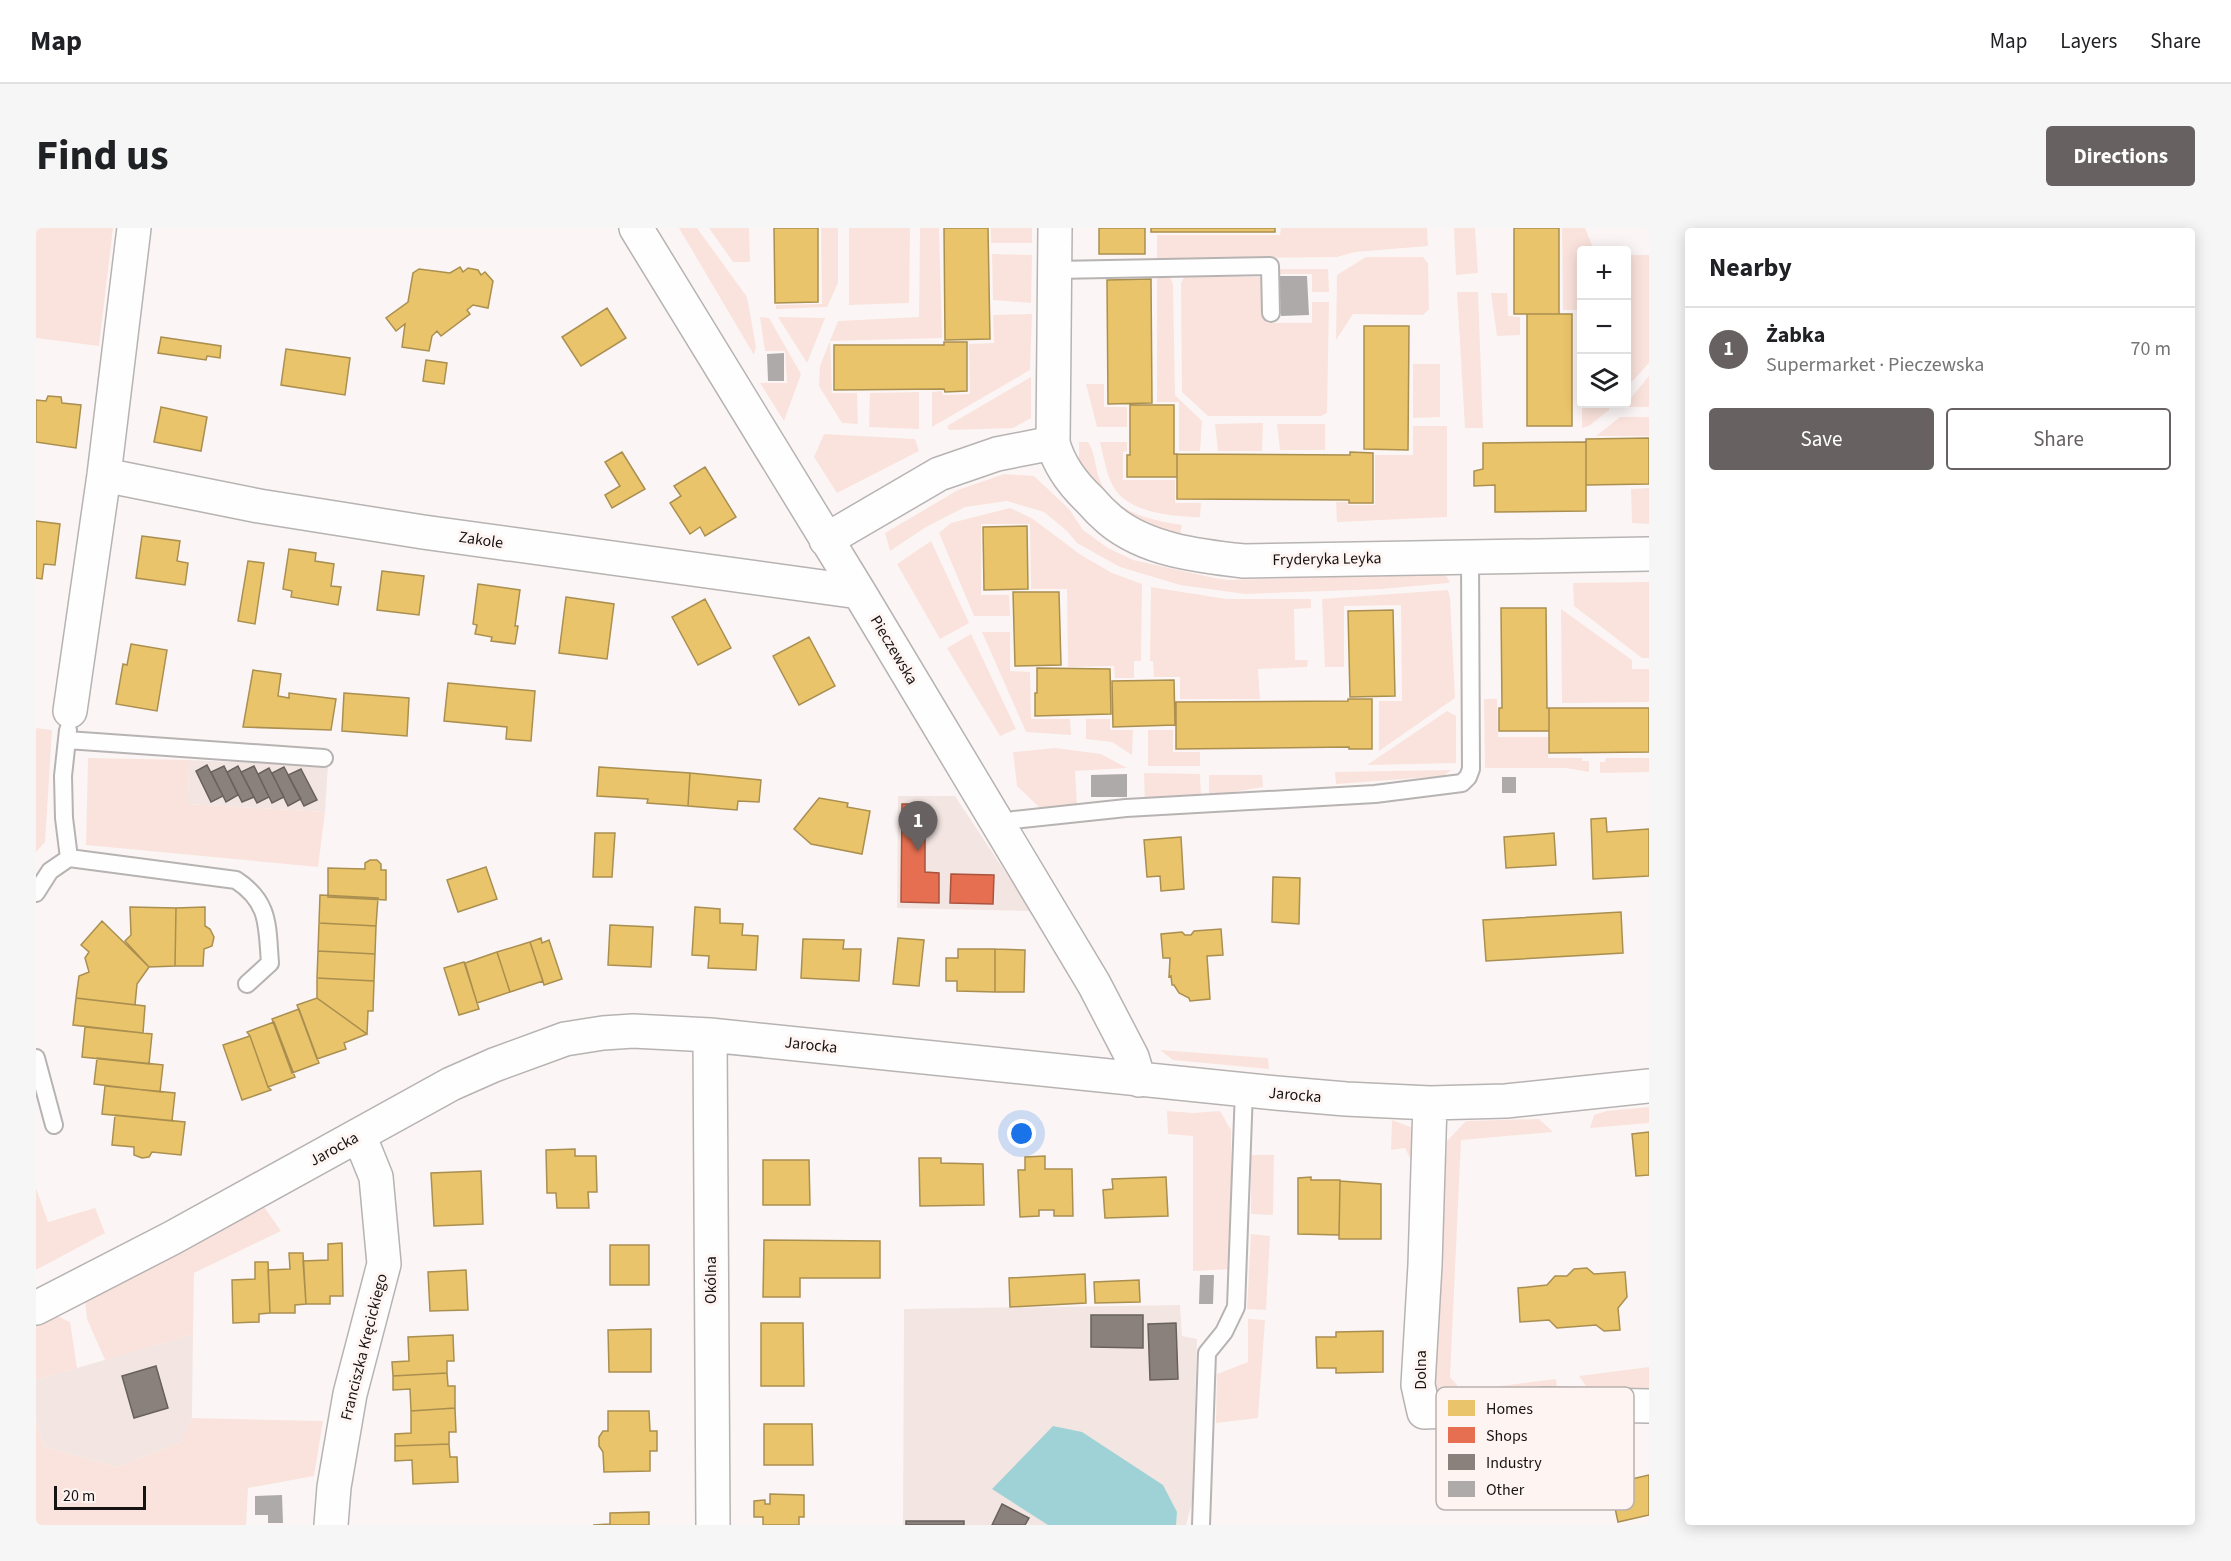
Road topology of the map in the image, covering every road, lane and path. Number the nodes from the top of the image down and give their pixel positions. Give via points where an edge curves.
1 (134, 228) edge
2 (636, 228) edge
3 (1055, 228) edge
4 (1055, 270) junction
5 (1271, 313) dead end
6 (1053, 443) junction
7 (104, 475) junction
8 (826, 540) junction
9 (1649, 554) edge
10 (1470, 557) junction
11 (860, 592) junction
12 (68, 726) junction
13 (324, 758) dead end
14 (999, 824) junction
15 (69, 858) junction
16 (36, 893) edge
17 (247, 984) dead end
18 (710, 1035) junction
19 (36, 1058) edge
20 (1139, 1080) junction
21 (1649, 1086) edge
22 (1244, 1090) junction
23 (1430, 1103) junction
24 (54, 1125) dead end
25 (359, 1135) junction
26 (36, 1308) edge
27 (1634, 1407) edge
28 (1649, 1407) edge
29 (1436, 1412) edge
30 (330, 1525) edge
31 (713, 1525) edge
32 (1201, 1525) edge

1 - 7 street
2 - 8 street, Pieczewska
3 - 4 street, Fryderyka Leyka
4 - 5 lane via 1270,266
4 - 6 street, Fryderyka Leyka
6 - 8 street via 997,454 939,474
6 - 10 street, Fryderyka Leyka via 1081,492 1111,520 1141,539 1165,547 1203,557 1244,561
7 - 11 street, Zakole via 259,506 412,530
7 - 12 street
8 - 11 street, Pieczewska
9 - 10 street, Fryderyka Leyka
10 - 14 lane via 1471,769 1462,783 1375,794 1126,808
11 - 14 street, Pieczewska
12 - 13 lane
12 - 15 lane via 63,776
14 - 20 street, Pieczewska via 1094,984 1132,1057
15 - 16 lane via 50,871
15 - 17 lane via 236,880 251,889 262,905 270,963
18 - 20 street, Jarocka
18 - 25 street, Jarocka via 633,1031 565,1039 451,1084
18 - 31 street, Okólna
19 - 24 lane
20 - 22 street, Jarocka
21 - 23 street, Jarocka via 1506,1101
22 - 23 street, Jarocka
22 - 32 lane via 1236,1307 1224,1332 1207,1353
23 - 29 street, Dolna via 1418,1384 1424,1412
25 - 26 street, Jarocka
25 - 30 street, Franciszka Kręcickiego via 376,1177 384,1264 350,1395
27 - 28 street, Dolna

